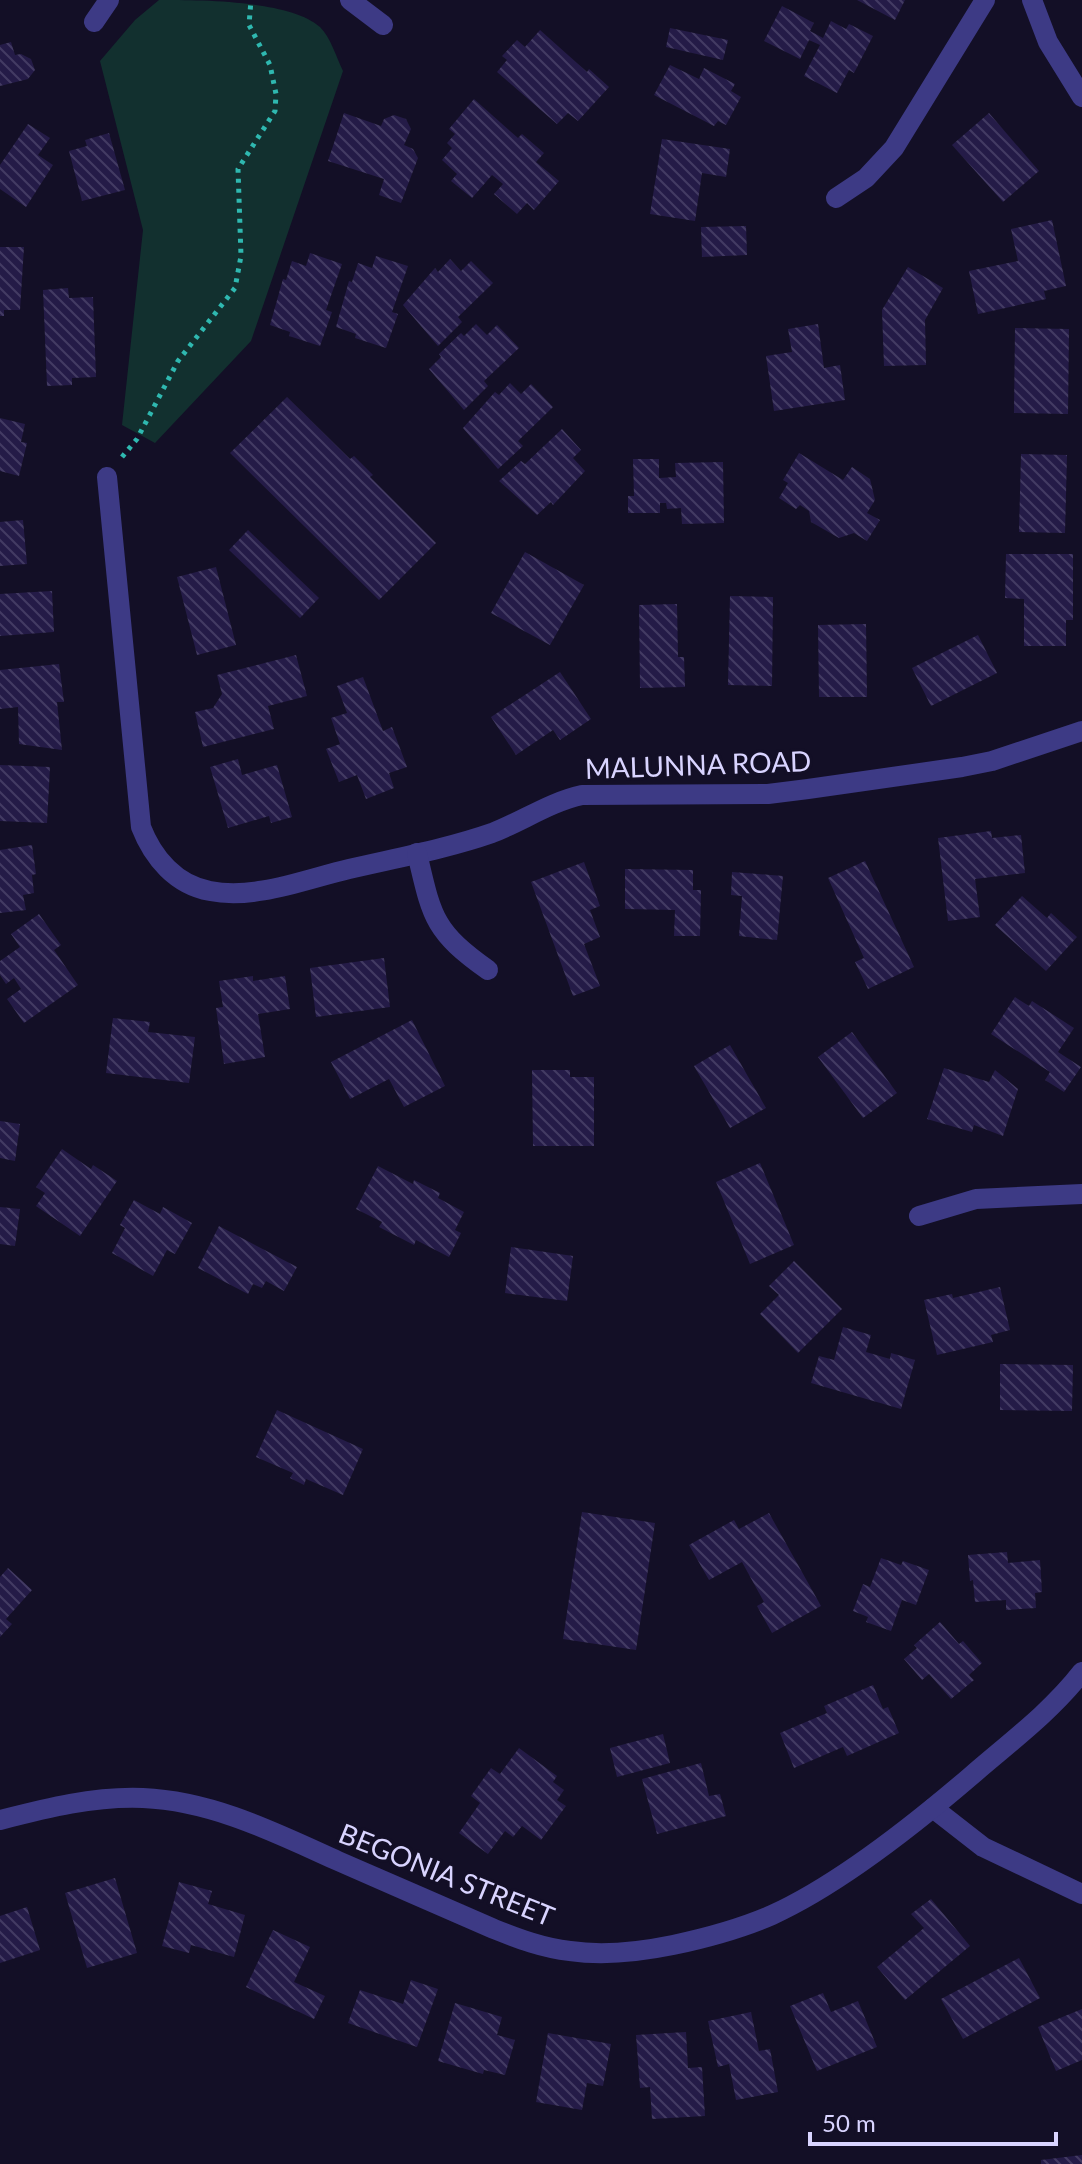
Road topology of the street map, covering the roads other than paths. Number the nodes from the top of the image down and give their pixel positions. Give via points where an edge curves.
1 (109, 0) edge
2 (350, 0) edge
3 (985, 0) edge
4 (1032, 0) edge
5 (94, 22) dead end
6 (383, 25) dead end
7 (1082, 97) edge
8 (836, 198) dead end
9 (107, 477) road end
10 (1082, 731) edge
11 (417, 853) junction
12 (488, 970) dead end
13 (1082, 1194) edge
14 (919, 1216) dead end
15 (1082, 1672) edge
16 (933, 1808) junction
17 (0, 1820) edge
18 (1082, 1894) edge

1 - 5 street
2 - 6 street
3 - 8 street via 894,148 866,178
4 - 7 street via 1048,42
9 - 11 street, MALUNNA ROAD via 137,809 154,855 192,885 239,893
10 - 11 street, MALUNNA ROAD via 992,761 823,787 768,794 582,795 488,834
11 - 12 street via 439,927
13 - 14 street via 976,1199
15 - 16 street, BEGONIA STREET via 1039,1717
16 - 17 street, BEGONIA STREET via 771,1916 696,1940 612,1953 533,1944 261,1826 183,1802 102,1799
16 - 18 street via 983,1847

